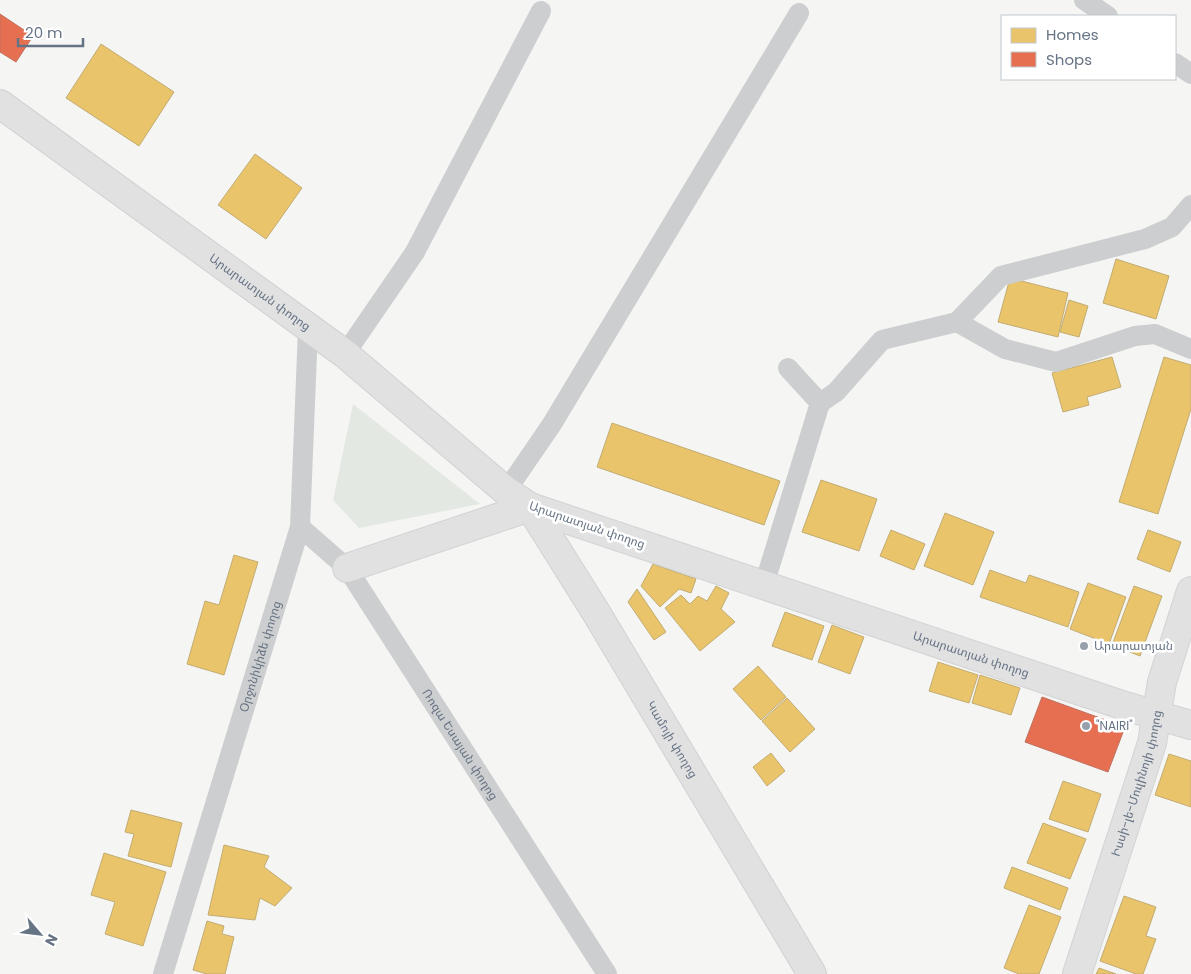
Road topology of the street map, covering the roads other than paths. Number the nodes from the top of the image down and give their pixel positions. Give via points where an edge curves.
1 (1084, 0) edge
2 (541, 11) dead end
3 (799, 13) dead end
4 (1106, 15) edge
5 (1176, 64) edge
6 (1191, 74) edge
7 (0, 104) edge
8 (1191, 205) edge
9 (957, 322) junction
10 (308, 329) junction
11 (1191, 348) edge
12 (345, 354) junction
13 (788, 368) dead end
14 (820, 403) junction
15 (506, 491) junction
16 (530, 507) junction
17 (300, 527) junction
18 (347, 568) junction
19 (764, 585) junction
20 (1191, 591) edge
21 (1156, 715) junction
22 (1191, 724) edge
23 (162, 974) edge
24 (608, 974) edge
25 (812, 974) edge
26 (1077, 974) edge

1 - 4 street
2 - 12 street via 415,252
3 - 15 street via 552,424
5 - 6 street
7 - 10 main road, Արարատյան փողոց
8 - 9 street via 1172,227 1145,239 1001,276
9 - 11 street via 1005,349 1056,362 1135,336 1155,334
9 - 14 street via 882,340 836,392
10 - 12 main road, Արարատյան փողոց
10 - 17 street, Օրջոնիկիձե փողոց
12 - 15 main road, Արարատյան փողոց
13 - 14 street
14 - 19 street
15 - 16 main road, Արարատյան փողոց
16 - 18 main road
16 - 19 main road, Արարատյան փողոց
16 - 25 main road, Կամոյի փողոց
17 - 18 street, Ռոզա Եսայան փողոց
17 - 23 street, Օրջոնիկիձե փողոց
18 - 24 street, Ռոզա Եսայան փողոց
19 - 21 main road, Արարատյան փողոց
20 - 21 main road, Իսսի-լե-Մուլինոյի փողոց via 1162,682
21 - 22 main road, Արարատյան փողոց
21 - 26 main road, Իսսի-լե-Մուլինոյի փողոց via 1152,743

